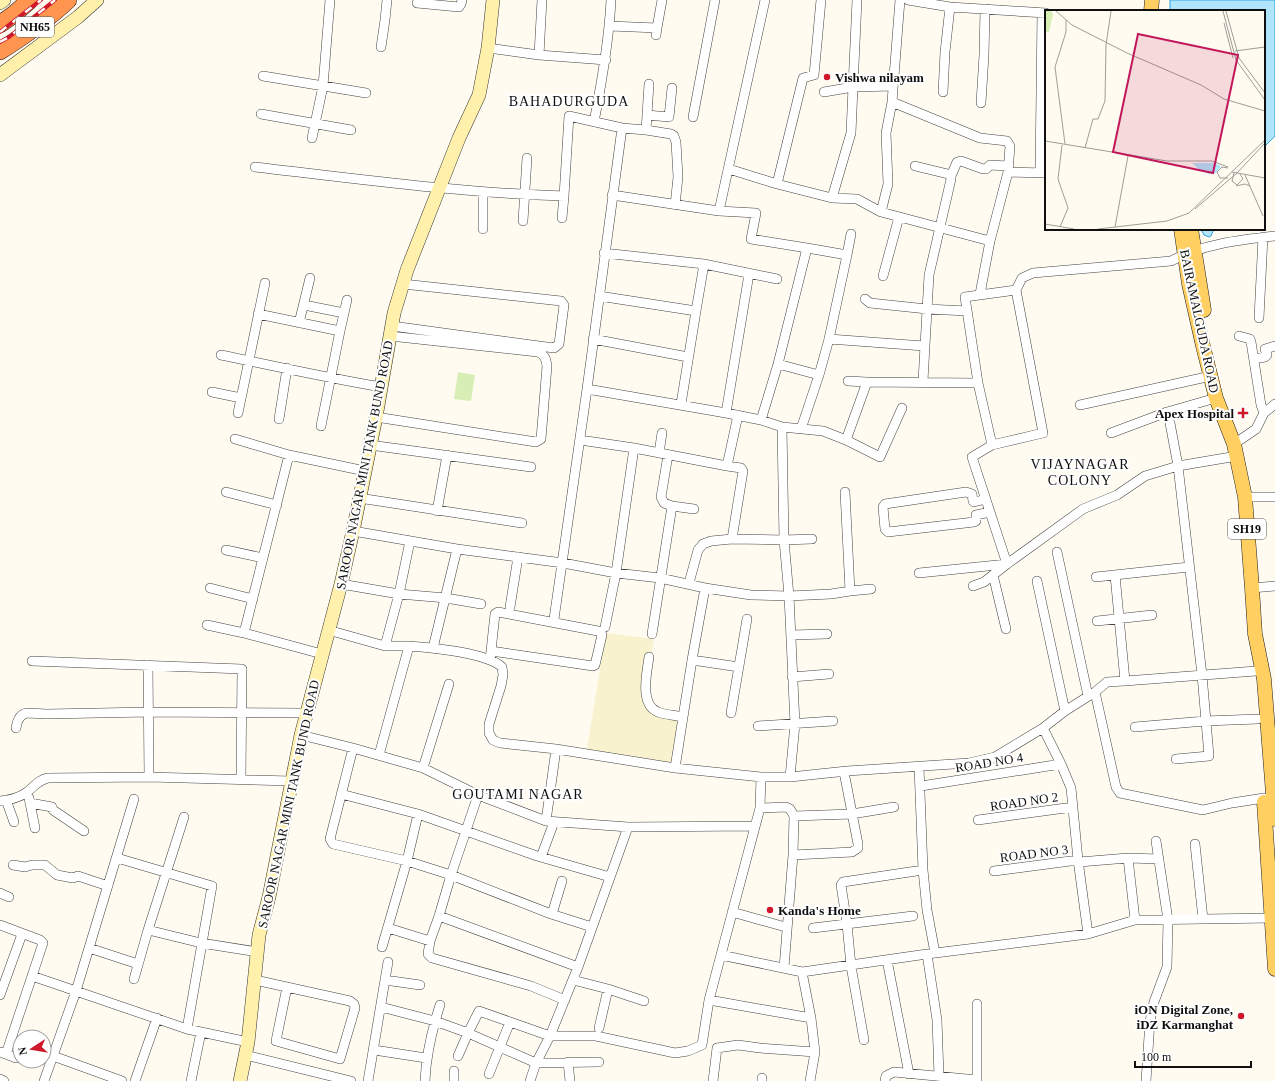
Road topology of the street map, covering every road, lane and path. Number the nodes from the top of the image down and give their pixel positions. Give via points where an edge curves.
1 (4, 0) edge
2 (30, 0) edge
3 (68, 0) edge
4 (96, 0) edge
5 (330, 0) edge
6 (387, 0) edge
7 (462, 0) edge
8 (493, 0) edge
9 (542, 0) edge
10 (611, 0) edge
11 (662, 0) edge
12 (715, 0) edge
13 (765, 0) edge
14 (821, 0) edge
15 (857, 0) edge
16 (900, 0) edge
17 (908, 0) edge
18 (1152, 0) edge
19 (1160, 0) edge
20 (0, 3) edge
21 (416, 3) dead end
22 (974, 4) edge
23 (950, 7) junction
24 (985, 9) junction
25 (1151, 10) edge
26 (1159, 10) edge
27 (1044, 13) edge
28 (0, 24) edge
29 (610, 26) junction
30 (381, 47) dead end
31 (488, 48) junction
32 (0, 51) edge
33 (539, 55) junction
34 (606, 60) junction
35 (0, 75) edge
36 (263, 76) dead end
37 (650, 84) dead end
38 (323, 86) junction
39 (893, 86) junction
40 (853, 87) junction
41 (672, 88) dead end
42 (824, 92) dead end
43 (943, 92) dead end
44 (366, 93) dead end
45 (892, 102) junction
46 (981, 103) dead end
47 (261, 114) dead end
48 (647, 115) junction
49 (693, 117) dead end
50 (594, 122) junction
51 (315, 124) junction
52 (622, 128) junction
53 (351, 130) dead end
54 (646, 130) junction
55 (312, 138) dead end
56 (527, 158) dead end
57 (915, 166) dead end
58 (255, 167) dead end
59 (729, 169) junction
60 (1008, 169) junction
61 (1043, 172) edge
62 (951, 176) junction
63 (777, 184) junction
64 (439, 189) junction
65 (483, 192) junction
66 (526, 195) junction
67 (612, 195) junction
68 (564, 196) junction
69 (832, 198) junction
70 (675, 205) junction
71 (719, 211) junction
72 (880, 212) junction
73 (562, 218) dead end
74 (899, 218) junction
75 (523, 221) dead end
76 (940, 228) junction
77 (483, 229) dead end
78 (1181, 230) edge
79 (1191, 230) edge
80 (851, 234) dead end
81 (1275, 236) edge
82 (1263, 238) junction
83 (990, 241) junction
84 (807, 248) junction
85 (1190, 252) junction
86 (604, 253) junction
87 (847, 255) junction
88 (704, 264) junction
89 (749, 274) junction
90 (883, 276) dead end
91 (310, 278) dead end
92 (776, 279) dead end
93 (265, 283) dead end
94 (403, 284) junction
95 (1016, 290) junction
96 (980, 294) junction
97 (599, 296) junction
98 (865, 299) dead end
99 (347, 300) dead end
100 (304, 305) junction
101 (927, 309) junction
102 (696, 311) junction
103 (967, 311) junction
104 (344, 313) junction
105 (258, 314) junction
106 (1259, 318) dead end
107 (299, 323) junction
108 (340, 331) junction
109 (391, 331) junction
110 (1239, 336) dead end
111 (593, 339) junction
112 (829, 339) junction
113 (924, 346) junction
114 (1275, 346) edge
115 (221, 355) dead end
116 (688, 357) junction
117 (1254, 359) junction
118 (249, 361) junction
119 (778, 364) junction
120 (287, 368) junction
121 (819, 375) junction
122 (1211, 376) junction
123 (331, 379) junction
124 (848, 381) dead end
125 (923, 381) junction
126 (867, 382) junction
127 (978, 383) junction
128 (381, 387) junction
129 (587, 389) junction
130 (212, 392) dead end
131 (241, 398) junction
132 (1216, 398) junction
133 (681, 404) junction
134 (1275, 404) edge
135 (1080, 405) dead end
136 (902, 408) dead end
137 (1223, 412) junction
138 (238, 413) dead end
139 (726, 413) junction
140 (1264, 413) junction
141 (738, 415) junction
142 (376, 417) junction
143 (279, 419) dead end
144 (761, 420) junction
145 (1170, 423) dead end
146 (321, 426) dead end
147 (782, 427) junction
148 (800, 429) junction
149 (1111, 433) dead end
150 (662, 434) dead end
151 (235, 440) dead end
152 (580, 440) junction
153 (846, 440) junction
154 (370, 445) junction
155 (992, 445) junction
156 (634, 448) junction
157 (1235, 450) junction
158 (664, 454) junction
159 (289, 455) junction
160 (447, 455) junction
161 (727, 466) junction
162 (1178, 466) junction
163 (531, 467) dead end
164 (364, 471) junction
165 (226, 492) dead end
166 (845, 492) dead end
167 (1245, 497) junction
168 (1275, 497) edge
169 (360, 498) junction
170 (986, 499) junction
171 (277, 505) junction
172 (672, 506) junction
173 (694, 509) dead end
174 (437, 511) junction
175 (990, 512) junction
176 (522, 523) dead end
177 (354, 531) junction
178 (732, 539) junction
179 (812, 539) dead end
180 (410, 540) junction
181 (784, 540) junction
182 (456, 548) junction
183 (226, 550) dead end
184 (1057, 552) dead end
185 (518, 557) junction
186 (263, 558) junction
187 (563, 563) junction
188 (1007, 564) junction
189 (1189, 567) junction
190 (616, 573) junction
191 (919, 573) dead end
192 (993, 575) junction
193 (1116, 575) junction
194 (1096, 577) dead end
195 (660, 578) junction
196 (1037, 581) dead end
197 (341, 584) junction
198 (689, 584) junction
199 (973, 586) dead end
200 (1275, 586) edge
201 (210, 588) dead end
202 (705, 588) junction
203 (1252, 588) junction
204 (872, 589) dead end
205 (850, 591) junction
206 (400, 594) junction
207 (789, 596) junction
208 (446, 598) junction
209 (253, 599) junction
210 (481, 604) dead end
211 (510, 607) dead end
212 (1152, 615) dead end
213 (554, 619) dead end
214 (747, 619) dead end
215 (1119, 619) junction
216 (1097, 621) dead end
217 (207, 625) dead end
218 (605, 627) dead end
219 (1006, 629) dead end
220 (328, 630) junction
221 (244, 633) junction
222 (652, 634) dead end
223 (827, 634) dead end
224 (791, 635) junction
225 (385, 646) junction
226 (409, 646) junction
227 (433, 648) junction
228 (1257, 649) junction
229 (322, 654) junction
230 (496, 657) junction
231 (649, 657) dead end
232 (692, 660) junction
233 (32, 661) dead end
234 (148, 665) junction
235 (739, 667) junction
236 (1256, 671) junction
237 (829, 674) dead end
238 (1202, 675) junction
239 (792, 677) junction
240 (1125, 682) junction
241 (449, 684) dead end
242 (1091, 694) junction
243 (1065, 711) junction
244 (149, 712) junction
245 (241, 713) junction
246 (732, 713) dead end
247 (306, 714) junction
248 (683, 717) junction
249 (1258, 719) junction
250 (833, 721) dead end
251 (1205, 721) junction
252 (795, 724) junction
253 (758, 726) dead end
254 (1135, 727) dead end
255 (16, 728) dead end
256 (1044, 728) junction
257 (301, 735) junction
258 (353, 748) junction
259 (556, 749) junction
260 (379, 755) junction
261 (1176, 759) dead end
262 (1061, 764) junction
263 (919, 767) junction
264 (423, 768) junction
265 (675, 768) junction
266 (844, 772) junction
267 (149, 777) junction
268 (761, 777) junction
269 (790, 777) junction
270 (241, 779) junction
271 (291, 781) junction
272 (920, 786) junction
273 (28, 791) junction
274 (341, 794) junction
275 (478, 795) junction
276 (1264, 798) junction
277 (134, 799) dead end
278 (3, 801) edge
279 (30, 803) junction
280 (894, 807) dead end
281 (1073, 807) junction
282 (760, 808) junction
283 (418, 814) junction
284 (852, 814) junction
285 (794, 816) junction
286 (184, 817) dead end
287 (1275, 818) edge
288 (978, 820) dead end
289 (14, 822) dead end
290 (550, 822) junction
291 (755, 826) junction
292 (628, 827) junction
293 (35, 828) dead end
294 (466, 830) junction
295 (84, 831) dead end
296 (1156, 841) dead end
297 (1195, 844) dead end
298 (793, 855) junction
299 (541, 857) junction
300 (117, 858) junction
301 (1128, 858) junction
302 (1159, 858) junction
303 (1078, 861) junction
304 (407, 862) junction
305 (13, 865) dead end
306 (922, 870) junction
307 (994, 871) dead end
308 (166, 872) junction
309 (451, 875) junction
310 (610, 877) junction
311 (562, 881) dead end
312 (108, 886) junction
313 (732, 912) junction
314 (552, 914) junction
315 (440, 916) junction
316 (913, 916) dead end
317 (1272, 918) junction
318 (1203, 919) junction
319 (1135, 920) junction
320 (1168, 920) junction
321 (847, 924) junction
322 (0, 925) edge
323 (782, 926) dead end
324 (592, 927) junction
325 (388, 928) junction
326 (813, 928) dead end
327 (148, 930) junction
328 (22, 934) junction
329 (1088, 934) junction
330 (430, 941) junction
331 (202, 943) junction
332 (382, 947) dead end
333 (89, 948) junction
334 (258, 952) junction
335 (931, 954) junction
336 (721, 955) junction
337 (887, 960) junction
338 (388, 962) dead end
339 (138, 964) junction
340 (851, 966) junction
341 (578, 967) junction
342 (784, 968) junction
343 (1275, 969) edge
344 (802, 972) junction
345 (32, 976) junction
346 (134, 979) dead end
347 (255, 980) junction
348 (385, 980) junction
349 (573, 980) junction
350 (420, 985) dead end
351 (287, 987) junction
352 (608, 989) junction
353 (76, 991) junction
354 (0, 995) edge
355 (565, 1000) junction
356 (709, 1000) junction
357 (644, 1001) dead end
358 (977, 1004) dead end
359 (440, 1005) dead end
360 (381, 1007) junction
361 (157, 1018) junction
362 (812, 1018) junction
363 (435, 1021) junction
364 (510, 1022) junction
365 (599, 1028) dead end
366 (187, 1029) junction
367 (201, 1032) junction
368 (468, 1033) junction
369 (550, 1036) junction
370 (864, 1040) dead end
371 (248, 1042) junction
372 (702, 1045) junction
373 (499, 1048) junction
374 (717, 1048) junction
375 (374, 1050) junction
376 (815, 1052) junction
377 (3, 1053) edge
378 (245, 1055) junction
379 (53, 1056) junction
380 (458, 1056) dead end
381 (426, 1058) junction
382 (568, 1062) junction
383 (599, 1062) dead end
384 (536, 1063) junction
385 (454, 1071) dead end
386 (489, 1074) dead end
387 (909, 1074) junction
388 (939, 1076) junction
389 (0, 1079) edge
390 (977, 1080) edge
391 (4, 1081) edge
392 (44, 1081) edge
393 (122, 1081) edge
394 (135, 1081) edge
395 (191, 1081) edge
396 (240, 1081) edge
397 (351, 1081) edge
398 (368, 1081) edge
399 (425, 1081) edge
400 (454, 1081) edge
401 (530, 1081) edge
402 (570, 1081) edge
403 (713, 1081) edge
404 (810, 1081) edge
405 (885, 1081) edge
406 (1146, 1081) edge

1 - 20 main road
2 - 28 highway, NH65
3 - 32 highway, NH65 via 21,38
4 - 35 main road via 78,17
5 - 38 street
6 - 30 street
7 - 21 street via 459,7
8 - 31 main road, SAROOR NAGAR MINI TANK BUND ROAD
9 - 33 street
10 - 29 street
11 - 29 street via 656,31
12 - 49 street
13 - 59 street
14 - 63 street via 814,75 803,78
15 - 40 street
16 - 39 street
17 - 23 street
18 - 25 main road
19 - 26 main road
22 - 23 street
22 - 24 street
23 - 43 street
24 - 27 street
24 - 46 street
27 - 61 street
29 - 34 street
31 - 33 street
31 - 64 main road, SAROOR NAGAR MINI TANK BUND ROAD via 478,95
33 - 34 street
34 - 50 street
36 - 38 street
37 - 48 street
38 - 44 street
38 - 51 street
39 - 40 street
39 - 45 street
40 - 42 street
40 - 69 street via 851,133
41 - 48 street via 669,116
45 - 60 street via 980,138 1007,141 1010,146
45 - 72 street via 886,133 888,184
47 - 51 street
48 - 54 street
50 - 52 street
50 - 68 street via 569,116
51 - 53 street
51 - 55 street
52 - 54 street
52 - 67 street
54 - 70 street via 674,136 678,177
56 - 66 street
57 - 62 street
58 - 64 street
59 - 63 street
59 - 71 street
60 - 61 street
60 - 62 street via 990,164 983,169 961,161 957,162
60 - 83 street
62 - 76 street
63 - 69 street
64 - 65 street
64 - 94 main road, SAROOR NAGAR MINI TANK BUND ROAD
65 - 66 street
65 - 77 street
66 - 68 street
66 - 75 street
67 - 70 street
67 - 86 street
68 - 73 street
69 - 72 street via 857,200
70 - 71 street
71 - 84 street via 756,213 751,239
72 - 74 street
74 - 76 street
74 - 90 street
76 - 83 street
76 - 101 street via 929,275
78 - 85 main road, BAIRAMALGUDA ROAD / SH19
79 - 85 main road, BAIRAMALGUDA ROAD / SH19
80 - 87 street
81 - 82 street
82 - 85 street via 1210,246
82 - 106 street
83 - 96 street
84 - 87 street
84 - 119 street
85 - 95 street via 1171,261 1033,273 1022,278
85 - 122 main road, BAIRAMALGUDA ROAD / SH19 via 1189,284
85 - 137 main road, BAIRAMALGUDA ROAD / SH19 via 1223,396
86 - 88 street
86 - 97 street
87 - 112 street
88 - 89 street
88 - 102 street
89 - 92 street
89 - 139 street
91 - 100 street
93 - 105 street
94 - 109 main road, SAROOR NAGAR MINI TANK BUND ROAD
94 - 109 street via 561,301 564,305 559,344 554,348
95 - 96 street
95 - 155 street via 1043,432
96 - 103 street via 964,297
97 - 102 street
97 - 111 street
98 - 101 street via 870,303
99 - 104 street
100 - 104 street
100 - 107 street
101 - 103 street
101 - 113 street
102 - 116 street
103 - 127 street
104 - 108 street
105 - 107 street
105 - 118 street
107 - 108 street
108 - 123 street
109 - 128 main road, SAROOR NAGAR MINI TANK BUND ROAD
109 - 142 street via 542,354 546,358 547,366 540,439 536,442
110 - 117 street via 1250,339
111 - 116 street
111 - 129 street
112 - 113 street
112 - 121 street
113 - 125 street
114 - 117 street via 1265,349 1267,356
115 - 118 street
116 - 133 street
117 - 140 street
118 - 120 street
118 - 131 street
119 - 121 street
119 - 144 street
120 - 123 street
120 - 143 street
121 - 148 street
122 - 132 main road, BAIRAMALGUDA ROAD / SH19
122 - 135 street
123 - 128 street
123 - 146 street
124 - 126 street
125 - 126 street
125 - 127 street
126 - 153 street
127 - 155 street
128 - 142 main road, SAROOR NAGAR MINI TANK BUND ROAD
129 - 133 street
129 - 152 street
130 - 131 street
131 - 138 street
132 - 137 main road, BAIRAMALGUDA ROAD / SH19
132 - 149 street via 1167,412
133 - 139 street
134 - 140 street
136 - 153 street via 880,457
137 - 157 main road, BAIRAMALGUDA ROAD / SH19
139 - 141 street
140 - 157 street via 1256,429
141 - 144 street
141 - 161 street
142 - 154 main road, SAROOR NAGAR MINI TANK BUND ROAD
144 - 147 street
145 - 162 street
147 - 148 street
147 - 181 street
148 - 153 street via 823,430
150 - 158 street
151 - 159 street
152 - 156 street
152 - 187 street
154 - 160 street
154 - 164 main road, SAROOR NAGAR MINI TANK BUND ROAD
155 - 170 street via 972,457
156 - 158 street
156 - 190 street
157 - 162 street
157 - 167 main road, BAIRAMALGUDA ROAD / SH19
158 - 161 street
158 - 172 street via 661,497 664,503
159 - 164 street
159 - 171 street
160 - 163 street
160 - 174 street
161 - 178 street via 740,468 743,472
162 - 188 street via 1145,476 1117,495 1083,509
162 - 189 street
164 - 169 main road, SAROOR NAGAR MINI TANK BUND ROAD
165 - 171 street
166 - 205 street
167 - 168 street
167 - 203 main road, BAIRAMALGUDA ROAD / SH19
169 - 174 street
169 - 177 main road, SAROOR NAGAR MINI TANK BUND ROAD
170 - 175 street
170 - 175 street via 974,502 972,494 966,492 885,504 883,507 886,529 888,532 974,522 976,515
171 - 186 street
172 - 173 street
172 - 195 street
174 - 176 street
175 - 188 street
177 - 180 street
177 - 197 main road, SAROOR NAGAR MINI TANK BUND ROAD
178 - 181 street
178 - 198 street via 711,541 700,547
179 - 181 street
180 - 182 street
180 - 206 street
181 - 207 street
182 - 185 street
182 - 208 street
183 - 186 street
184 - 242 street
185 - 187 street
185 - 211 street
186 - 209 street
187 - 190 street
187 - 213 street
188 - 191 street
188 - 192 street
189 - 193 street
189 - 238 street
190 - 195 street
190 - 218 street
192 - 199 street
192 - 219 street
193 - 194 street
193 - 215 street
195 - 198 street
195 - 222 street
196 - 243 street
197 - 206 street
197 - 220 main road, SAROOR NAGAR MINI TANK BUND ROAD
198 - 202 street
200 - 203 street
201 - 209 street
202 - 207 street via 751,595
202 - 232 street
203 - 228 main road, BAIRAMALGUDA ROAD / SH19
204 - 205 street
205 - 207 street
206 - 208 street
206 - 225 street
207 - 224 street
208 - 210 street
208 - 227 street
209 - 221 street
212 - 215 street
214 - 235 street
215 - 216 street
215 - 240 street
217 - 221 street
220 - 225 street
220 - 229 main road, SAROOR NAGAR MINI TANK BUND ROAD
221 - 229 street
223 - 224 street
224 - 239 street
225 - 226 street
226 - 227 street
226 - 260 street
227 - 230 street via 488,658
228 - 236 main road, BAIRAMALGUDA ROAD / SH19
228 - 287 main road, BAIRAMALGUDA ROAD / SH19 via 1264,679
229 - 247 main road, SAROOR NAGAR MINI TANK BUND ROAD
230 - 230 street via 593,666 602,635 598,631 498,612 495,614
230 - 259 street via 503,675 489,724 489,733 493,740
231 - 248 street via 645,689 650,707 658,712
232 - 235 street
232 - 248 street
233 - 234 street
234 - 244 street
234 - 245 street via 242,669
235 - 246 street
236 - 238 street
236 - 249 main road, BAIRAMALGUDA ROAD / SH19
237 - 239 street
238 - 240 street
238 - 251 street
239 - 252 street
240 - 242 street via 1107,682
241 - 264 street
242 - 243 street
242 - 276 street via 1116,787 1120,792 1204,810
243 - 256 street
244 - 245 street
244 - 255 street via 24,713
244 - 267 street
245 - 247 street
245 - 270 street
247 - 257 main road, SAROOR NAGAR MINI TANK BUND ROAD
248 - 265 street
249 - 251 street
249 - 276 main road, BAIRAMALGUDA ROAD / SH19
250 - 252 street
251 - 254 street
251 - 261 street via 1209,756
252 - 253 street
252 - 269 street
256 - 262 street
256 - 263 street via 995,757 969,763
257 - 258 street
257 - 271 main road, SAROOR NAGAR MINI TANK BUND ROAD
258 - 260 street
258 - 274 street
259 - 265 street
259 - 290 street
260 - 264 street
262 - 272 street, ROAD NO 4
262 - 281 street via 1071,788
263 - 266 street
263 - 272 street
264 - 275 street
265 - 268 street
266 - 269 street
266 - 284 street
267 - 270 street
267 - 273 street via 48,778 40,780
268 - 269 street
268 - 282 street
270 - 271 street
271 - 334 main road, SAROOR NAGAR MINI TANK BUND ROAD
272 - 306 street
273 - 278 street via 21,796
273 - 279 street
274 - 283 street
274 - 304 street via 331,842 337,846
275 - 290 street
275 - 294 street
276 - 317 main road, BAIRAMALGUDA ROAD / SH19
277 - 300 street
278 - 289 street
279 - 293 street
279 - 295 street via 52,807
280 - 284 street
281 - 288 street, ROAD NO 2
281 - 303 street
282 - 285 street via 786,807
282 - 291 street
283 - 294 street
283 - 304 street
284 - 285 street
284 - 298 street via 858,844 856,851
285 - 298 street
286 - 308 street
290 - 292 street
290 - 299 street
291 - 292 street
291 - 313 street
292 - 310 street
294 - 299 street
294 - 309 street
296 - 302 street
297 - 318 street
298 - 342 street
299 - 310 street
300 - 308 street
300 - 312 street
301 - 302 street, ROAD NO 3
301 - 303 street, ROAD NO 3
301 - 319 street
302 - 320 street
303 - 307 street, ROAD NO 3
303 - 329 street
304 - 309 street
304 - 325 street
305 - 312 street via 45,865 57,874 73,878 78,876
306 - 321 street via 842,883
306 - 335 street
308 - 327 street
308 - 331 street via 212,886
309 - 314 street
309 - 315 street
310 - 324 street
311 - 314 street
312 - 333 street
313 - 323 street
313 - 336 street
314 - 324 street
315 - 330 street
315 - 341 street
316 - 321 street
317 - 318 street
317 - 343 main road, BAIRAMALGUDA ROAD / SH19
318 - 320 street
319 - 320 street
319 - 329 street
320 - 406 street via 1167,967 1150,1021
321 - 326 street
321 - 340 street
322 - 328 street
324 - 341 street
325 - 330 street
325 - 332 street
327 - 331 street
327 - 339 street
328 - 345 street via 42,943
328 - 354 street
329 - 335 street
330 - 355 street via 428,954 432,958 531,986
331 - 334 street
331 - 366 street
333 - 339 street
333 - 353 street
334 - 347 main road, SAROOR NAGAR MINI TANK BUND ROAD
335 - 337 street
335 - 388 street
336 - 342 street
336 - 356 street
337 - 340 street
337 - 387 street
338 - 348 street
339 - 346 street
340 - 344 street
340 - 370 street
341 - 349 street
342 - 344 street
344 - 362 street
345 - 353 street
345 - 377 street
347 - 351 street
347 - 371 main road, SAROOR NAGAR MINI TANK BUND ROAD
348 - 350 street
348 - 360 street
349 - 352 street
349 - 355 street
351 - 351 street via 354,1004 340,1059 276,1042
352 - 357 street
352 - 365 street
353 - 361 street
353 - 379 street
355 - 369 street
356 - 362 street
356 - 372 street
358 - 390 street
359 - 363 street
360 - 363 street
360 - 375 street
361 - 366 street
361 - 394 street
362 - 376 street
363 - 368 street
363 - 381 street
364 - 368 street via 479,1011
364 - 369 street
364 - 373 street
366 - 367 street
367 - 371 street
367 - 395 street
368 - 373 street
368 - 380 street
369 - 372 street via 596,1036 675,1053
369 - 384 street
371 - 378 main road, SAROOR NAGAR MINI TANK BUND ROAD
372 - 374 street
373 - 384 street
373 - 386 street
374 - 376 street via 738,1045
374 - 403 street
375 - 381 street
375 - 398 street
376 - 404 street
378 - 396 main road, SAROOR NAGAR MINI TANK BUND ROAD
378 - 397 street
379 - 392 street
379 - 393 street
381 - 399 street
382 - 383 street
382 - 384 street
382 - 402 street
384 - 401 street
385 - 400 street
387 - 388 street
387 - 405 street via 894,1072 886,1076
388 - 390 street
389 - 391 street

